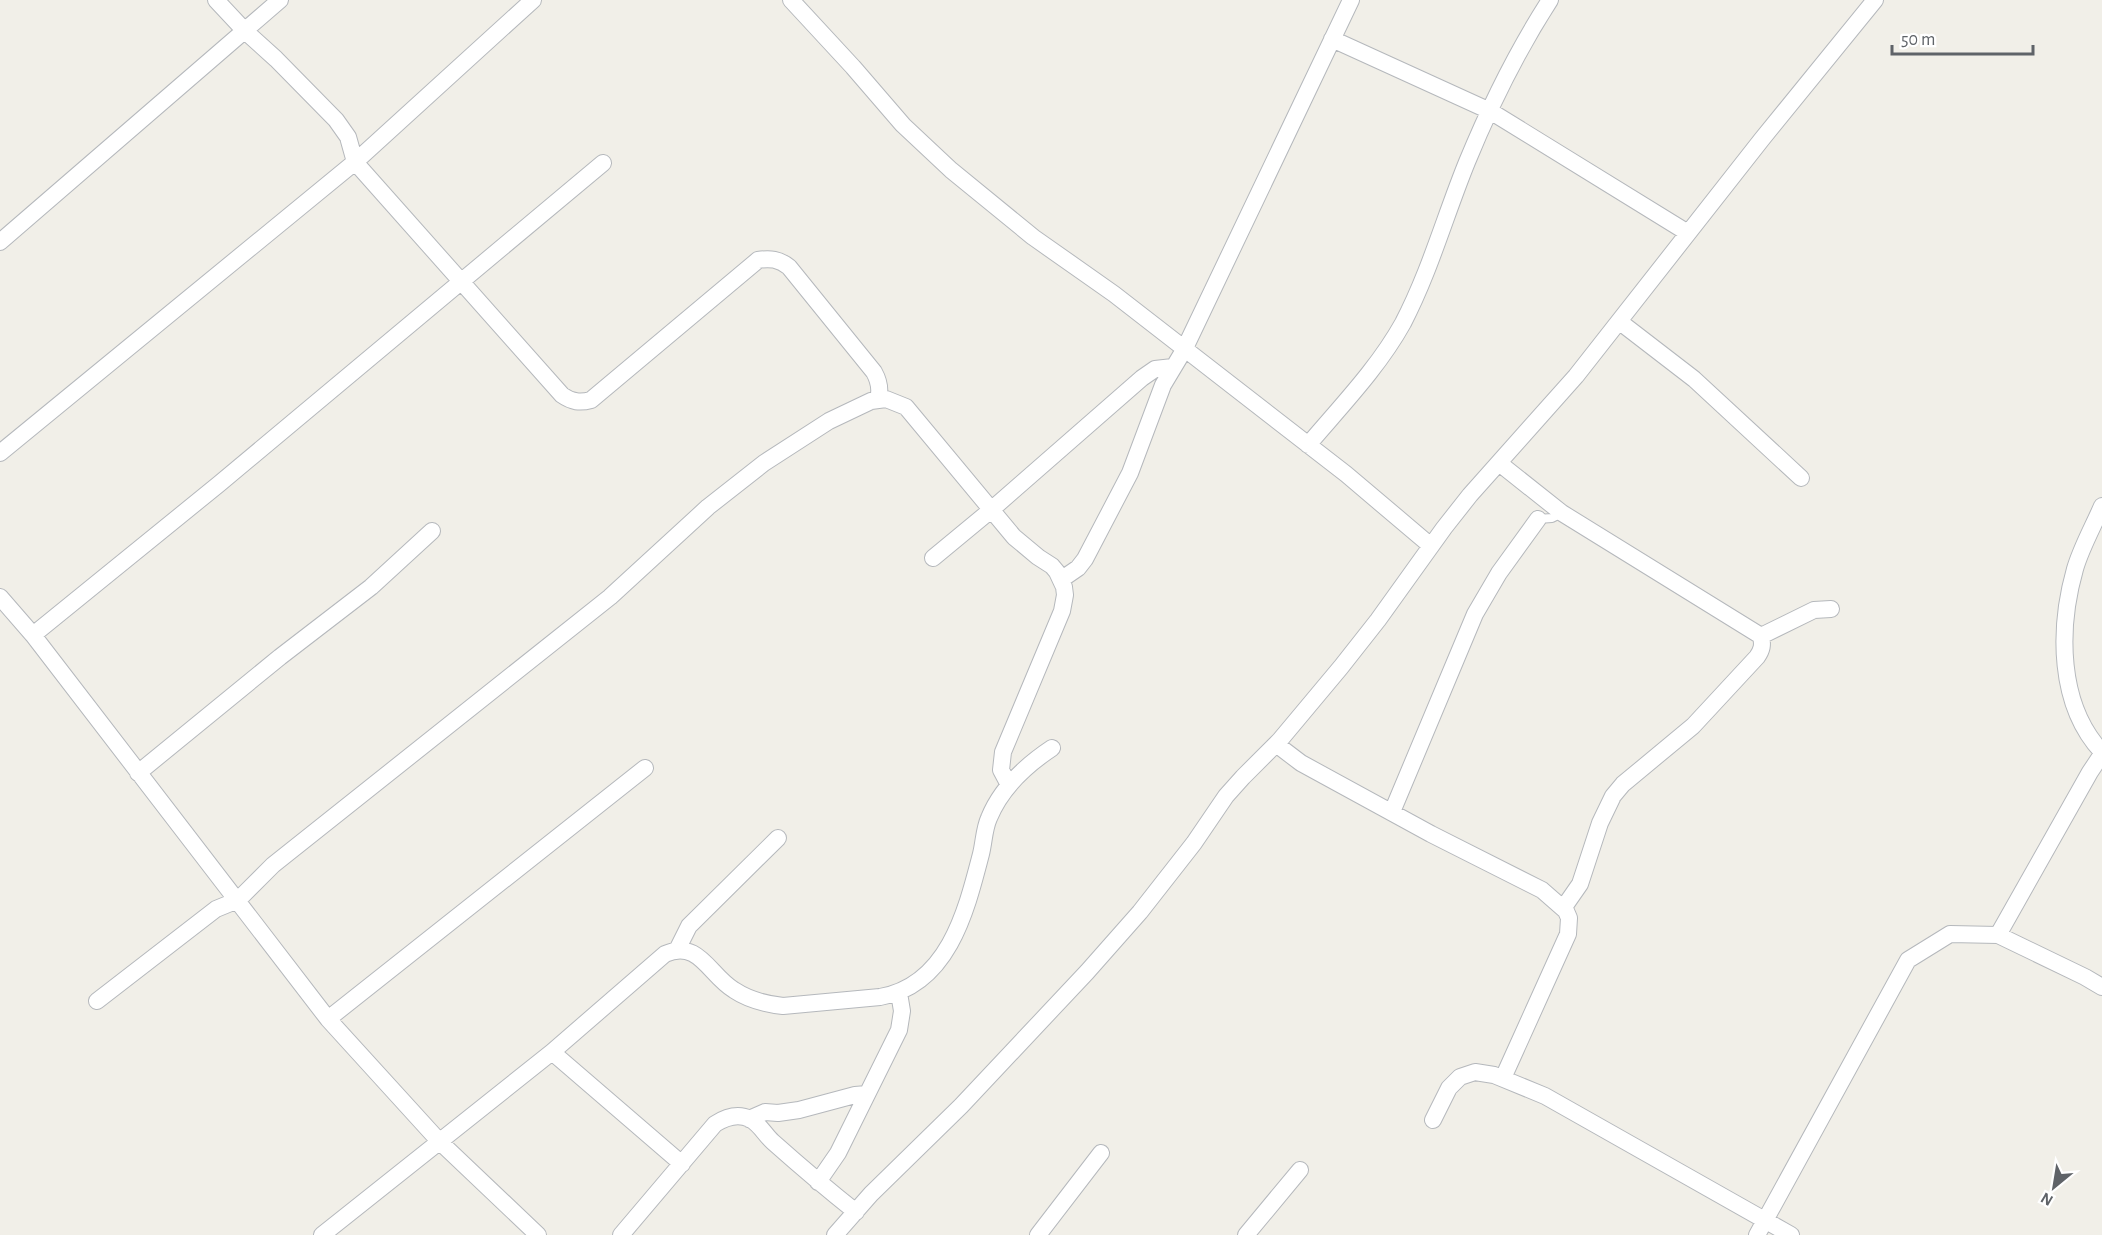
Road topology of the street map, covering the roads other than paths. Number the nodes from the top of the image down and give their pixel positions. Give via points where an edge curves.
1 (216, 0) edge
2 (280, 0) edge
3 (533, 0) edge
4 (791, 0) edge
5 (1351, 0) edge
6 (1550, 0) edge
7 (1875, 0) edge
8 (245, 31) junction
9 (1332, 39) junction
10 (1490, 111) junction
11 (355, 162) junction
12 (603, 162) dead end
13 (1688, 232) junction
14 (0, 243) edge
15 (460, 281) junction
16 (1620, 322) junction
17 (1184, 350) junction
18 (1173, 367) junction
19 (878, 399) junction
20 (1308, 445) junction
21 (0, 453) edge
22 (1499, 464) junction
23 (1801, 478) dead end
24 (2102, 506) edge
25 (991, 510) junction
26 (1562, 513) junction
27 (1538, 519) joint
28 (432, 531) dead end
29 (1431, 546) junction
30 (933, 558) dead end
31 (1062, 579) junction
32 (0, 597) edge
33 (1831, 609) dead end
34 (33, 635) junction
35 (1761, 636) junction
36 (1276, 744) junction
37 (1052, 748) dead end
38 (2102, 753) edge
39 (645, 768) dead end
40 (138, 773) junction
41 (1009, 785) junction
42 (1392, 812) junction
43 (778, 838) dead end
44 (238, 900) junction
45 (1564, 907) junction
46 (1998, 935) junction
47 (677, 950) junction
48 (2102, 987) edge
49 (899, 993) junction
50 (98, 1001) dead end
51 (328, 1019) junction
52 (552, 1052) junction
53 (1506, 1079) junction
54 (867, 1094) junction
55 (749, 1119) junction
56 (1432, 1120) dead end
57 (439, 1141) junction
58 (1101, 1154) dead end
59 (682, 1164) junction
60 (1300, 1170) dead end
61 (818, 1182) junction
62 (856, 1212) junction
63 (1761, 1227) edge
64 (322, 1235) edge
65 (538, 1235) edge
66 (621, 1235) edge
67 (835, 1235) edge
68 (1038, 1235) edge
69 (1246, 1235) edge
70 (1791, 1235) edge

1 - 8 street
2 - 8 street
3 - 11 street
4 - 17 street via 903,125 951,170
5 - 9 street
6 - 10 street
7 - 13 street
8 - 11 street via 336,120 348,137
8 - 14 street
9 - 10 street
9 - 17 street
10 - 13 street
10 - 20 street via 1429,267 1401,325 1373,370
11 - 15 street
11 - 21 street
12 - 15 street
13 - 16 street
15 - 19 street via 562,395 580,402 591,400 758,260 775,259 789,267 874,372 880,388
15 - 34 street
16 - 22 street
16 - 23 street via 1694,379
17 - 18 street
17 - 20 street
18 - 25 street via 1155,369 1142,378
18 - 31 street via 1130,473 1085,559
19 - 25 street via 893,400 906,407
19 - 44 street via 796,441 736,484 610,597 273,865
20 - 29 street
22 - 26 street
22 - 29 street
24 - 38 street via 2073,576 2065,643 2072,700 2085,732
25 - 30 street
25 - 31 street
26 - 27 lane
26 - 35 street
27 - 42 street via 1475,614
28 - 40 street via 371,587
29 - 36 street via 1341,668
31 - 41 street via 1062,611 1003,752 1002,770
32 - 34 street
33 - 35 street via 1814,610
34 - 40 street
35 - 45 street via 1760,653 1714,705 1613,796 1580,884
36 - 42 street via 1301,763
36 - 62 street via 1226,796 1167,878 1087,972
37 - 41 street
38 - 46 street
39 - 51 street
40 - 44 street
41 - 49 street via 988,820 968,901 944,954 927,976
42 - 45 street via 1542,890
43 - 47 street via 689,926
44 - 50 street via 216,909
44 - 51 street
45 - 53 street via 1569,918 1568,934
46 - 48 street
46 - 63 street via 1950,934 1908,960
47 - 49 street via 698,956 735,991 771,1005
47 - 52 street via 665,954
49 - 54 street via 899,1030
51 - 57 street
52 - 57 street
52 - 59 street
53 - 56 street via 1475,1072 1460,1077 1449,1088
53 - 63 street via 1536,1092
54 - 55 street via 799,1110 765,1112
54 - 61 street via 838,1153
55 - 59 street via 723,1119
55 - 61 street
57 - 64 street
57 - 65 street
58 - 68 street
59 - 66 street
60 - 69 street
61 - 62 street
62 - 67 street
63 - 70 street

